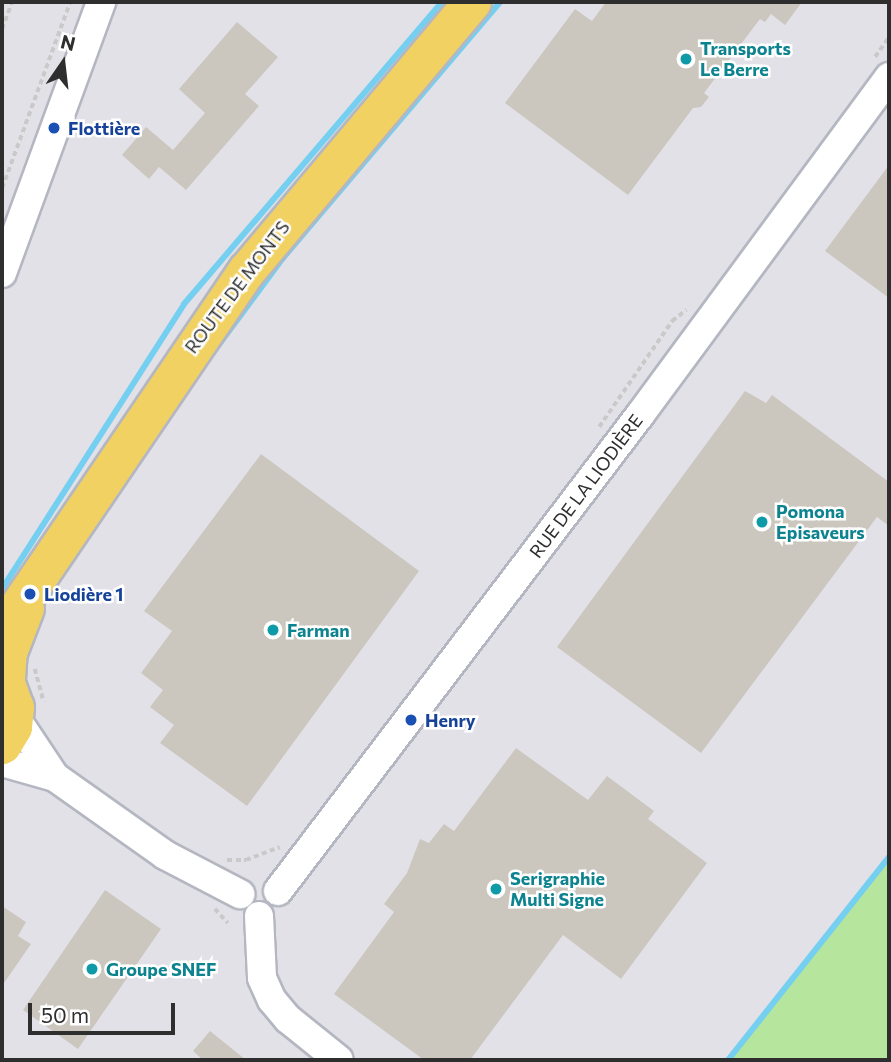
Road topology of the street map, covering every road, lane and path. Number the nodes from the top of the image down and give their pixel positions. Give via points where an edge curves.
1 (12, 2) edge
2 (70, 2) edge
3 (101, 2) edge
4 (472, 2) edge
5 (2, 29) edge
6 (889, 77) edge
7 (2, 188) edge
8 (2, 273) edge
9 (30, 594) junction
10 (2, 630) edge
11 (4, 675) edge
12 (8, 731) edge
13 (2, 762) edge
14 (55, 777) junction
15 (286, 843) dead end
16 (215, 858) dead end
17 (278, 891) junction
18 (240, 894) junction
19 (259, 916) junction
20 (339, 1060) edge

1 - 5 path
2 - 7 path
3 - 8 street
4 - 9 main road, ROUTE DE MONTS via 247,270 194,341
6 - 17 street, RUE DE LA LIODIÈRE via 640,415
9 - 10 main road, ROUTE DE MONTS
9 - 11 main road, ROUTE DE MONTS
11 - 12 main road via 14,697
12 - 14 street
13 - 14 street
14 - 18 street via 165,855
15 - 16 path via 246,860
17 - 18 street via 270,880 257,877 246,882
17 - 19 street via 275,909
18 - 19 street via 242,906
19 - 20 street via 266,989 288,1019

